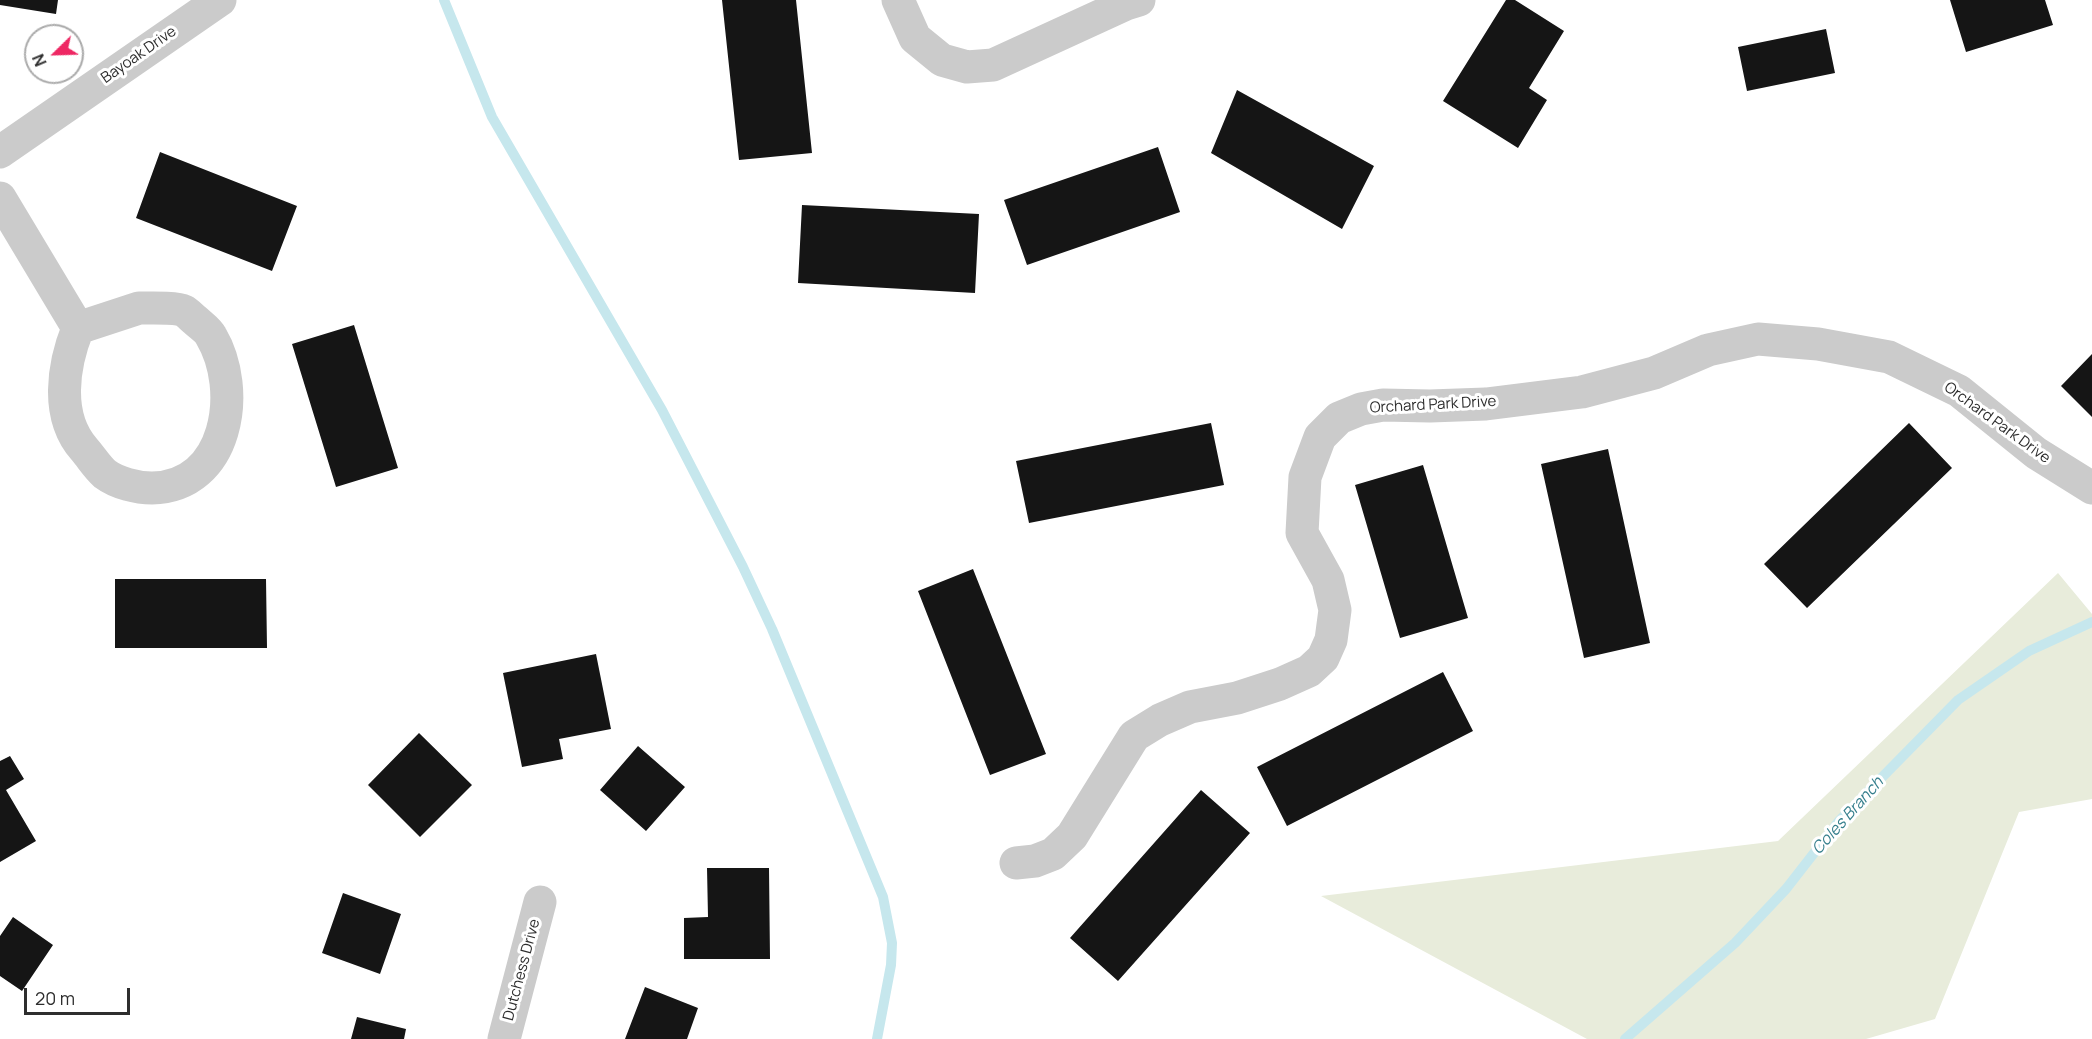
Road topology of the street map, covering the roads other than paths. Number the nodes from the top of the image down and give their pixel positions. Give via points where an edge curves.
1 (898, 0) edge
2 (1139, 0) edge
3 (202, 5) edge
4 (0, 152) edge
5 (0, 198) edge
6 (78, 327) junction
7 (2092, 488) edge
8 (1016, 863) dead end
9 (540, 902) dead end
10 (504, 1039) edge

1 - 2 street via 915,38 942,60 967,67 993,65
3 - 4 street, Bayoak Drive
5 - 6 street
6 - 6 street via 139,308 183,310 211,334 227,376 227,414 215,452 194,476 165,488 138,488 106,475 80,445 66,414 65,383 68,351
7 - 8 street, Orchard Park Drive via 2036,453 1959,391 1888,357 1818,344 1758,339 1708,350 1654,373 1582,392 1486,404 1383,405 1361,409 1339,418 1320,437 1305,477 1302,533 1328,580 1335,610 1331,640 1323,658 1309,671 1280,684 1190,707 1134,736 1072,836 1053,854
9 - 10 street, Dutchess Drive

